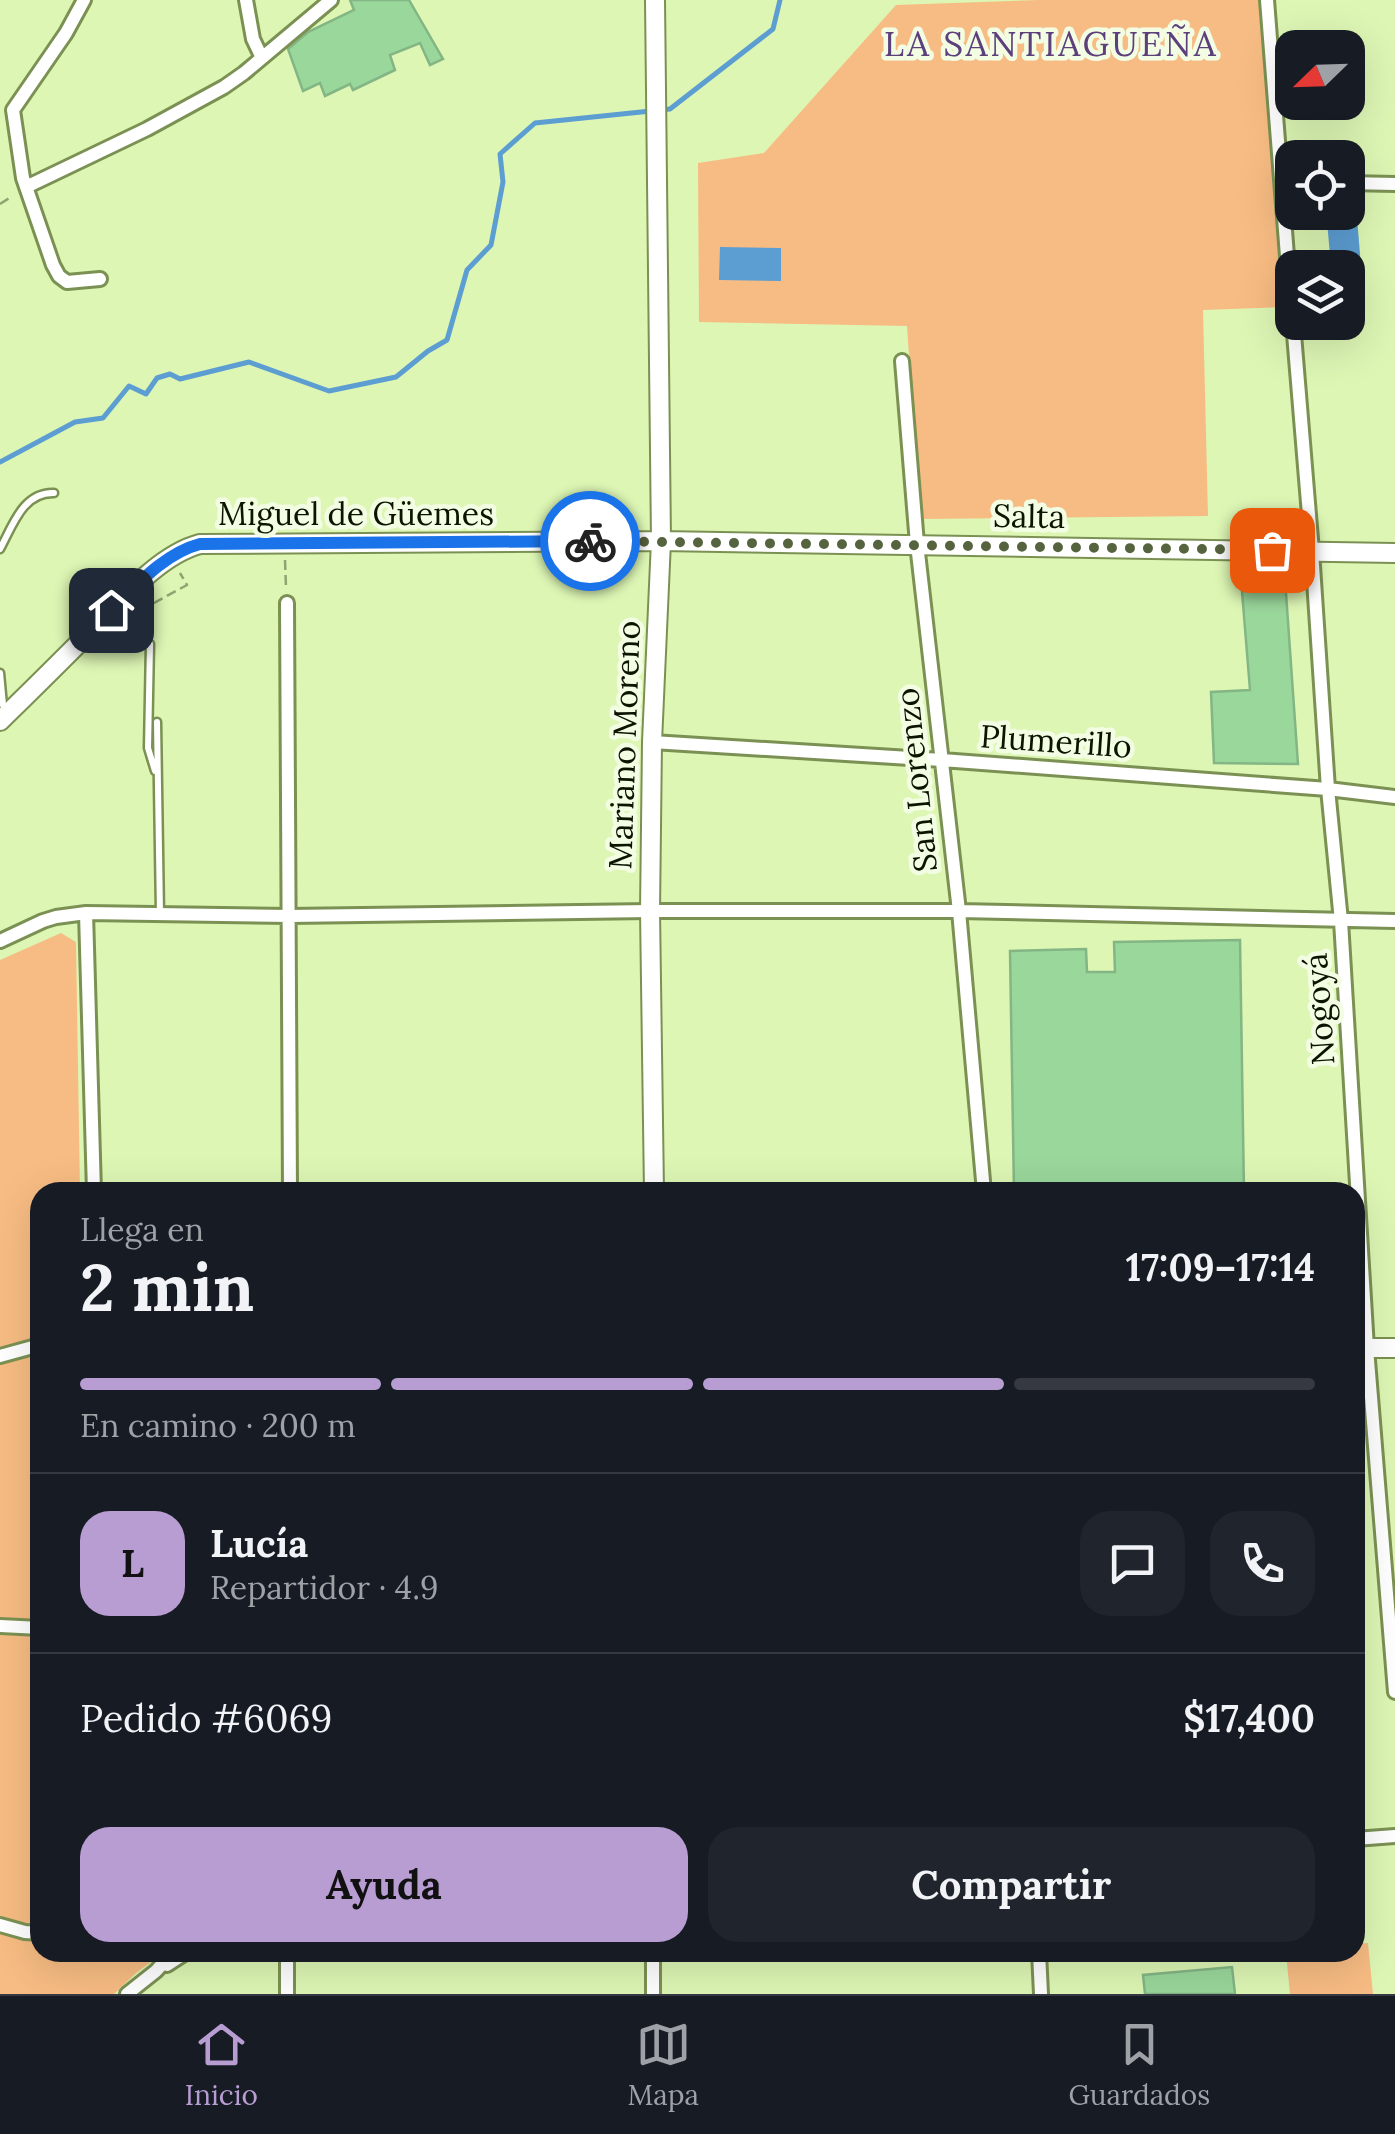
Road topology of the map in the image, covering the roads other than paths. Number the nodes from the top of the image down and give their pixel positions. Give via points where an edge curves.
1 (84, 0) edge
2 (246, 0) edge
3 (332, 0) edge
4 (655, 0) edge
5 (1267, 0) edge
6 (262, 58) junction
7 (6, 110) edge
8 (1282, 140) edge
9 (1365, 183) edge
10 (1395, 184) edge
11 (26, 188) junction
12 (100, 279) dead end
13 (1294, 340) edge
14 (902, 361) dead end
15 (54, 492) dead end
16 (661, 540) junction
17 (917, 544) junction
18 (0, 549) edge
19 (1312, 551) junction
20 (1395, 552) edge
21 (287, 603) road end
22 (150, 644) road end
23 (0, 673) edge
24 (3, 718) edge
25 (157, 722) dead end
26 (652, 742) junction
27 (942, 760) junction
28 (158, 782) junction
29 (1328, 790) junction
30 (1395, 797) edge
31 (650, 911) junction
32 (958, 911) junction
33 (86, 913) junction
34 (160, 914) junction
35 (289, 916) junction
36 (1341, 920) junction
37 (1395, 921) edge
38 (0, 941) edge
39 (94, 1182) edge
40 (290, 1182) edge
41 (654, 1182) edge
42 (983, 1182) edge
43 (1353, 1182) edge
44 (30, 1348) edge
45 (1365, 1348) edge
46 (1395, 1348) edge
47 (0, 1356) edge
48 (1365, 1388) edge
49 (0, 1626) edge
50 (30, 1628) edge
51 (1395, 1692) edge
52 (1395, 1836) edge
53 (1365, 1838) edge
54 (0, 1925) edge
55 (30, 1932) edge
56 (164, 1962) edge
57 (171, 1962) edge
58 (287, 1962) edge
59 (652, 1962) edge
60 (1039, 1962) edge
61 (156, 1972) junction
62 (128, 1994) edge
63 (287, 1994) edge
64 (653, 1994) edge
65 (1041, 1994) edge

1 - 7 street
2 - 6 street
3 - 6 street
4 - 16 street, Mariano Moreno
5 - 8 street, Nogoyá
6 - 11 street via 198,102
7 - 11 street
9 - 10 street
11 - 12 street via 59,276 68,282
13 - 19 street, Nogoyá
14 - 17 street, San Lorenzo
15 - 18 lane via 24,506
16 - 17 street, Salta
16 - 24 street, Miguel de Güemes via 200,544 172,556 138,584
16 - 26 street, Mariano Moreno
17 - 19 street, Salta
17 - 27 street, San Lorenzo
19 - 20 street, Salta
19 - 29 street, Nogoyá
21 - 35 street
22 - 28 lane via 148,748
23 - 24 lane
25 - 28 lane
26 - 27 street, Plumerillo
26 - 31 street, Mariano Moreno
27 - 29 street, Plumerillo
27 - 32 street, San Lorenzo
28 - 34 lane
29 - 30 street, Plumerillo
29 - 36 street, Nogoyá
31 - 32 street
31 - 35 street
31 - 41 street, Mariano Moreno
32 - 36 street
32 - 42 street, San Lorenzo
33 - 34 street
33 - 38 street via 43,921
33 - 39 street
34 - 35 street
35 - 40 street
36 - 37 street
36 - 43 street, Nogoyá
44 - 47 street
45 - 46 street
48 - 51 street, Nogoyá
49 - 50 street
52 - 53 street
54 - 55 street
56 - 61 street
57 - 61 street
58 - 63 street
59 - 64 street
60 - 65 street
61 - 62 street

